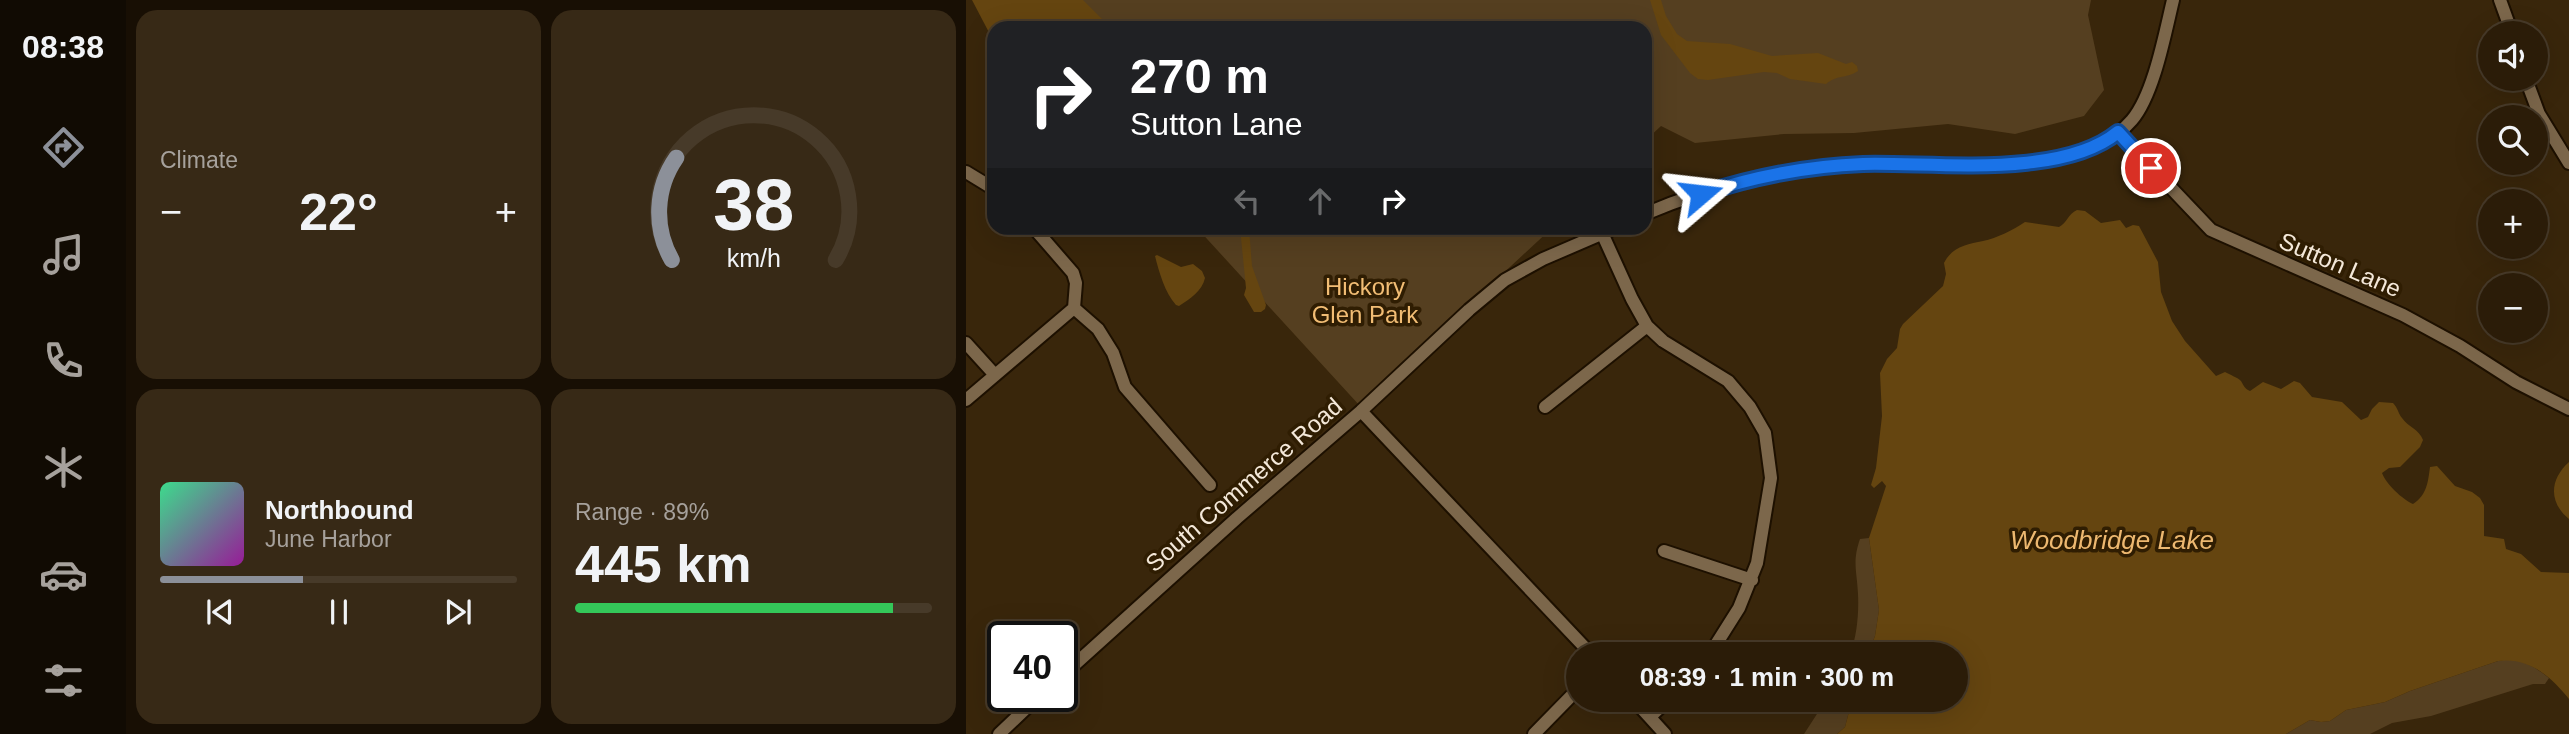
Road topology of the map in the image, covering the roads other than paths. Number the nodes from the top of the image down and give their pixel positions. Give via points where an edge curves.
1 (2174, 0) edge
2 (2500, 0) edge
3 (2508, 21) edge
4 (2530, 91) edge
5 (2118, 132) junction
6 (2569, 163) edge
7 (966, 172) edge
8 (987, 185) edge
9 (1652, 212) edge
10 (1040, 235) edge
11 (1598, 235) edge
12 (1611, 235) edge
13 (1071, 310) junction
14 (1647, 326) junction
15 (966, 342) edge
16 (995, 374) junction
17 (966, 400) edge
18 (1545, 407) dead end
19 (2569, 409) edge
20 (1362, 411) junction
21 (1210, 485) dead end
22 (1664, 551) dead end
23 (1752, 580) junction
24 (1580, 642) edge
25 (1718, 642) edge
26 (1078, 661) edge
27 (1566, 701) edge
28 (1023, 712) edge
29 (1645, 712) edge
30 (1655, 712) edge
31 (1650, 717) junction
32 (999, 734) edge
33 (1534, 734) edge
34 (1665, 734) edge

1 - 5 street via 2146,94 2132,120
2 - 3 street
4 - 6 street
5 - 9 street via 2083,152 2043,161 1861,164 1778,174
5 - 19 street, Sutton Lane via 2211,230 2403,315
7 - 8 street
10 - 13 street via 1073,273 1076,283
11 - 20 street via 1505,280
12 - 14 street via 1632,299
13 - 16 street
13 - 21 street via 1098,329 1125,387
14 - 18 street
14 - 23 street via 1728,381 1765,433 1771,478
15 - 16 street
16 - 17 street
20 - 24 street, South Commerce Road
20 - 26 street, South Commerce Road
22 - 23 street
23 - 25 street
27 - 33 street
28 - 32 street
29 - 31 street
30 - 31 street
31 - 34 street

